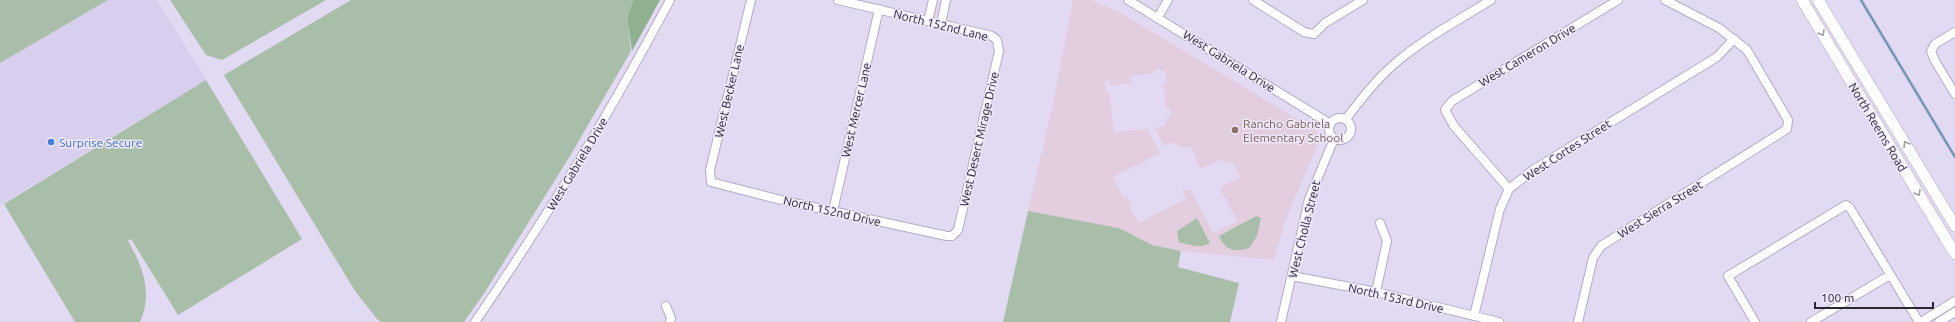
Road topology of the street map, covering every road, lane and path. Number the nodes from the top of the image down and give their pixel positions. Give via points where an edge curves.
1 (670, 0) edge
2 (751, 0) edge
3 (838, 0) edge
4 (933, 0) edge
5 (946, 0) edge
6 (1128, 0) edge
7 (1168, 0) edge
8 (1253, 0) edge
9 (1363, 0) edge
10 (1491, 0) edge
11 (1618, 0) edge
12 (1665, 0) edge
13 (1802, 0) edge
14 (1818, 0) edge
15 (1675, 3) edge
16 (879, 9) junction
17 (1158, 17) junction
18 (928, 21) junction
19 (941, 24) junction
20 (1955, 32) edge
21 (1734, 39) junction
22 (997, 40) joint
23 (1955, 94) edge
24 (1346, 119) junction
25 (1329, 123) junction
26 (1334, 139) junction
27 (711, 182) joint
28 (1509, 189) junction
29 (833, 211) junction
30 (1380, 223) dead end
31 (1955, 226) edge
32 (952, 236) joint
33 (1955, 254) edge
34 (1890, 275) junction
35 (1292, 276) junction
36 (1376, 292) junction
37 (1955, 301) edge
38 (666, 306) dead end
39 (1955, 312) edge
40 (1474, 316) junction
41 (475, 322) edge
42 (670, 322) edge
43 (1281, 322) edge
44 (1499, 322) edge
45 (1578, 322) edge
46 (1755, 322) edge
47 (1812, 322) edge
48 (1920, 322) edge
49 (1938, 322) edge

1 - 41 street, West Gabriela Drive via 614,103 520,256
2 - 27 street, West Becker Lane via 710,170
3 - 16 street, North 152nd Lane
4 - 18 street
5 - 19 street
6 - 17 street, West Gabriela Drive
7 - 17 street
8 - 9 street via 1304,32 1314,34 1326,23
10 - 24 street via 1398,61 1373,84
11 - 28 street, West Cameron Drive via 1452,101 1445,110 1447,117
12 - 15 street
13 -> 33 main road, North Reems Road
31 -> 14 main road, North Reems Road
15 - 21 street
16 - 18 street, North 152nd Lane
16 - 29 street, West Mercer Lane
17 - 25 street, West Gabriela Drive
18 - 19 street, North 152nd Lane
19 - 22 street, North 152nd Lane via 992,36
20 - 23 street via 1935,44 1932,51 1935,61
21 - 28 street, West Cortes Street via 1717,57 1533,170
21 - 45 street, West Sierra Street via 1747,50 1788,120 1787,129 1601,246 1593,258
22 - 32 street, West Desert Mirage Drive via 999,51 958,230
24 - 25 street via 1338,117
24 - 26 street via 1351,129 1348,136 1341,140
25 - 26 street via 1328,130
26 - 35 street, West Cholla Street via 1309,199
27 - 29 street, North 152nd Drive
28 - 40 street, West Cortes Street via 1500,209
29 - 32 street, North 152nd Drive
30 - 36 street via 1387,241
34 - 46 street via 1846,205 1728,276
34 - 47 street
34 - 48 street
35 - 36 street, North 153rd Drive
35 - 43 street, West Cholla Street
36 - 40 street, North 153rd Drive
37 - 48 street
38 - 42 street
39 - 49 street
40 - 44 street, North 153rd Drive

